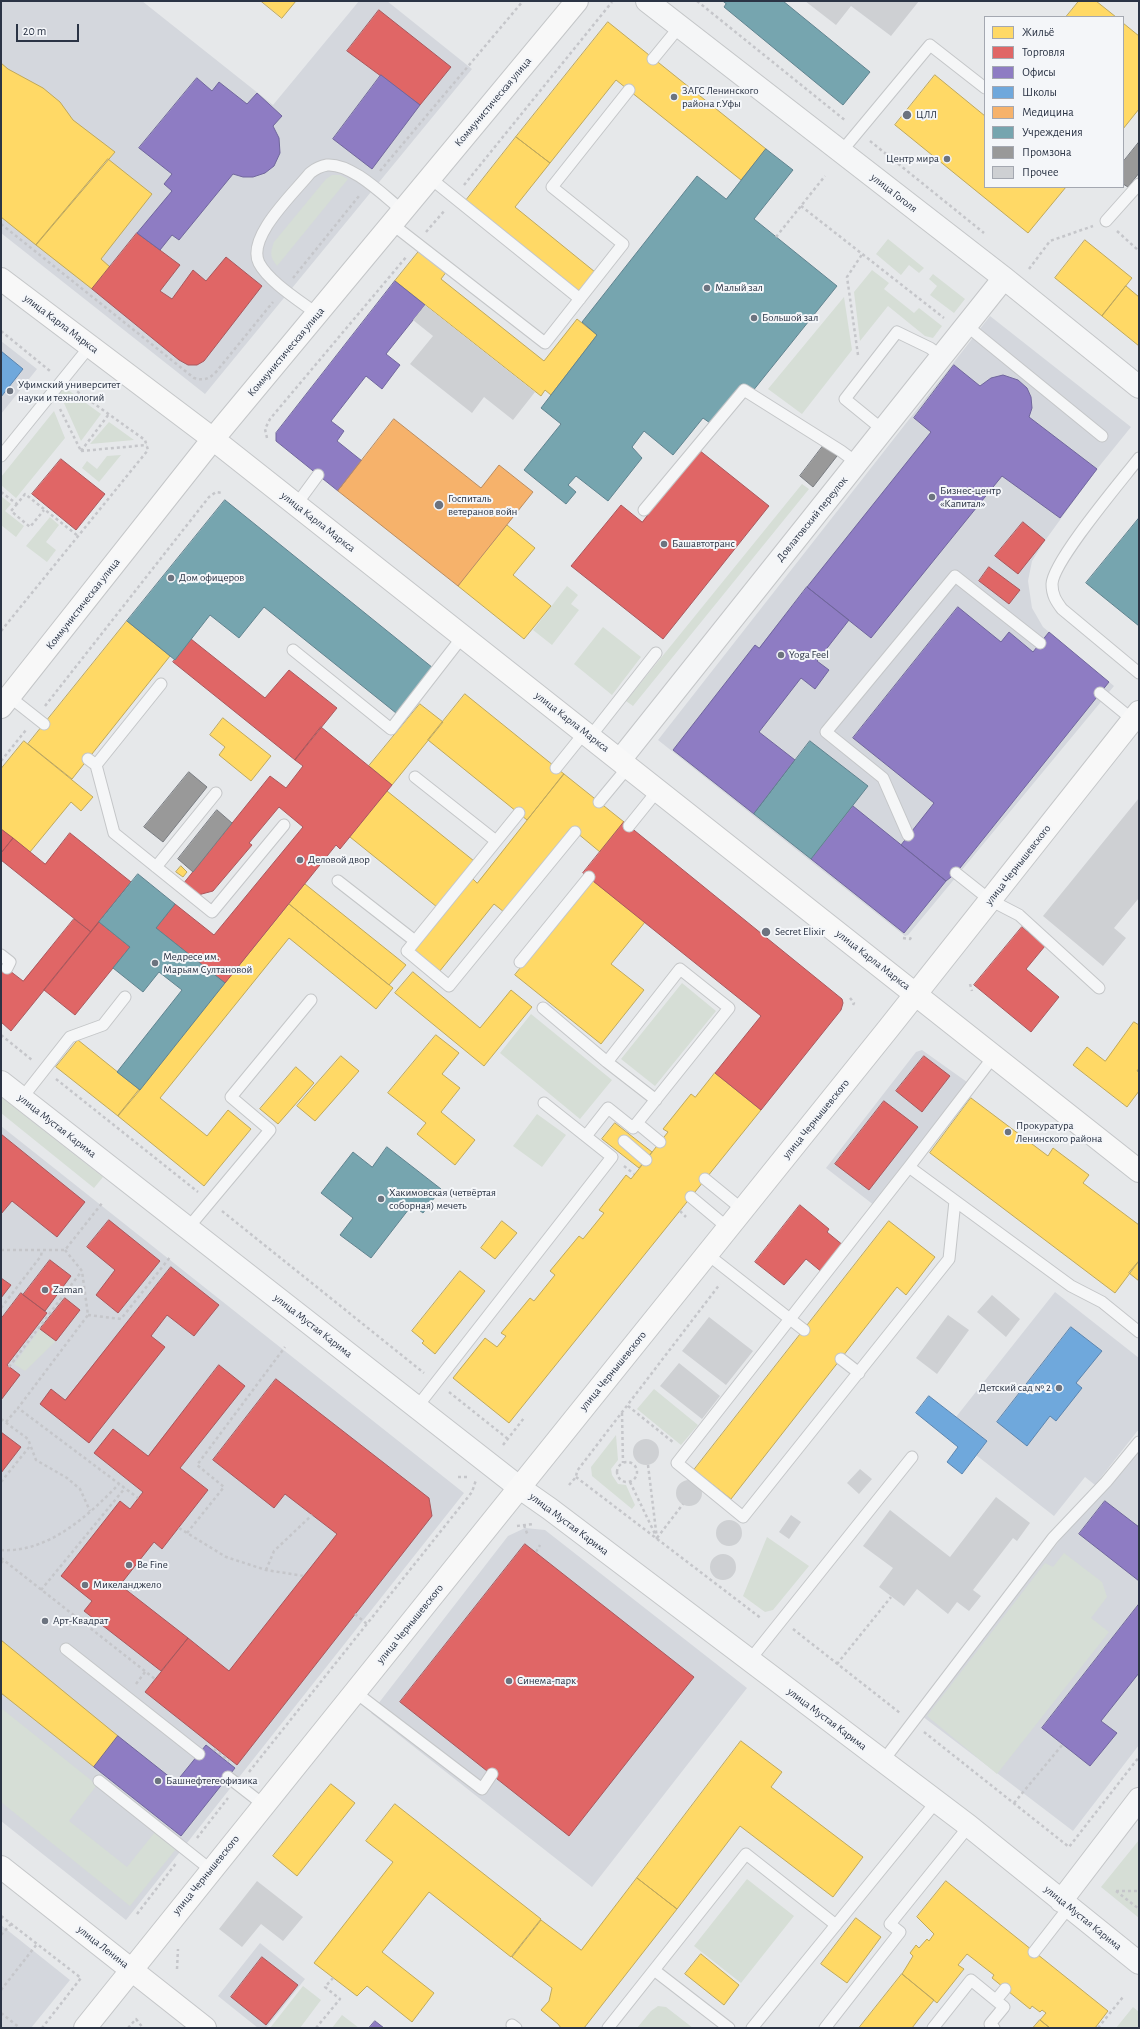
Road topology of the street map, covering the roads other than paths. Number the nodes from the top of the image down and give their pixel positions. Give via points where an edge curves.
1 (577, 1) edge
2 (647, 1) edge
3 (680, 26) junction
4 (653, 59) dead end
5 (984, 87) edge
6 (629, 90) dead end
7 (841, 152) junction
8 (430, 178) junction
9 (1139, 184) edge
10 (398, 217) junction
11 (1106, 221) road end
12 (1004, 278) junction
13 (1, 279) edge
14 (580, 299) junction
15 (317, 314) junction
16 (967, 326) junction
17 (90, 346) junction
18 (942, 357) junction
19 (1139, 387) edge
20 (883, 430) junction
21 (1102, 436) dead end
22 (213, 439) junction
23 (1, 456) edge
24 (1139, 458) edge
25 (857, 464) junction
26 (318, 475) dead end
27 (296, 505) junction
28 (644, 510) dead end
29 (463, 636) junction
30 (1040, 643) dead end
31 (293, 650) dead end
32 (656, 653) dead end
33 (1139, 673) edge
34 (161, 684) dead end
35 (1100, 692) dead end
36 (4, 698) edge
37 (1136, 716) edge
38 (40, 721) road end
39 (588, 734) junction
40 (624, 764) junction
41 (556, 768) dead end
42 (416, 777) dead end
43 (658, 790) junction
44 (216, 793) dead end
45 (599, 802) dead end
46 (519, 814) dead end
47 (284, 825) dead end
48 (629, 826) dead end
49 (576, 832) dead end
50 (908, 835) dead end
51 (496, 841) junction
52 (156, 867) junction
53 (956, 873) dead end
54 (588, 877) dead end
55 (338, 881) dead end
56 (990, 900) junction
57 (415, 941) junction
58 (1, 955) edge
59 (520, 962) dead end
60 (6, 968) dead end
61 (1099, 988) dead end
62 (916, 994) junction
63 (125, 997) dead end
64 (311, 1000) dead end
65 (543, 1008) dead end
66 (994, 1056) junction
67 (607, 1062) junction
68 (1, 1082) edge
69 (22, 1098) junction
70 (656, 1100) junction
71 (544, 1103) dead end
72 (637, 1123) junction
73 (586, 1136) junction
74 (624, 1142) dead end
75 (660, 1142) dead end
76 (646, 1160) dead end
77 (909, 1167) junction
78 (1139, 1171) edge
79 (705, 1180) dead end
80 (691, 1197) dead end
81 (955, 1201) junction
82 (743, 1210) junction
83 (188, 1228) junction
84 (728, 1228) junction
85 (707, 1254) junction
86 (790, 1318) junction
87 (804, 1330) dead end
88 (1139, 1332) edge
89 (841, 1359) dead end
90 (858, 1372) junction
91 (417, 1407) junction
92 (1139, 1442) edge
93 (912, 1457) dead end
94 (520, 1488) junction
95 (66, 1649) dead end
96 (749, 1661) junction
97 (355, 1692) junction
98 (199, 1754) dead end
99 (883, 1761) junction
100 (492, 1774) dead end
101 (228, 1777) dead end
102 (99, 1781) dead end
103 (1139, 1799) edge
104 (936, 1802) junction
105 (264, 1805) junction
106 (968, 1826) junction
107 (1, 1867) edge
108 (211, 1870) junction
109 (1065, 1904) junction
110 (836, 1925) junction
111 (1034, 1952) dead end
112 (1139, 1963) edge
113 (131, 1969) junction
114 (654, 1970) junction
115 (1005, 1988) dead end
116 (996, 2000) junction
117 (85, 2028) edge
118 (205, 2028) edge
119 (608, 2028) edge
120 (730, 2028) edge
121 (752, 2028) edge
122 (825, 2028) edge
123 (933, 2028) edge
124 (994, 2028) edge

1 - 8 street, Коммунистическая улица
2 - 3 street, улица Гоголя
3 - 4 lane
3 - 7 street, улица Гоголя
5 - 7 lane via 930,45
6 - 14 lane via 552,187 623,244
7 - 12 street, улица Гоголя
8 - 10 street, Коммунистическая улица
8 - 14 lane
9 - 11 lane
10 - 14 lane via 417,244 545,343
10 - 15 street, Коммунистическая улица
10 - 15 lane via 355,173 328,165 318,168 306,179 264,229 257,244 259,262 269,277
12 - 16 street, Довлатовский переулок
12 - 19 street, улица Гоголя
13 - 17 street, улица Карла Маркса
15 - 22 street, Коммунистическая улица
16 - 18 street, Довлатовский переулок
16 - 21 lane
17 - 22 street, улица Карла Маркса
17 - 23 lane
18 - 20 street, Довлатовский переулок
18 - 20 lane via 930,348 897,332 845,399
20 - 25 street, Довлатовский переулок
22 - 27 street, улица Карла Маркса
22 - 36 street, Коммунистическая улица
24 - 33 lane via 1070,548 1057,568 1052,583 1053,597 1062,609
25 - 28 lane via 841,451 744,390
25 - 40 street, Довлатовский переулок
26 - 27 lane
27 - 29 street, улица Карла Маркса
29 - 31 lane via 391,729
29 - 39 street, улица Карла Маркса
30 - 50 lane via 955,576 826,732 883,778
32 - 39 lane
34 - 52 lane via 92,762 114,833
35 - 37 lane
36 - 38 lane
37 - 56 street, улица Чернышевского
39 - 40 street, улица Карла Маркса
39 - 41 lane
40 - 43 street, улица Карла Маркса
40 - 45 lane
42 - 51 lane
43 - 48 lane
43 - 62 street, улица Карла Маркса
44 - 52 lane
46 - 51 lane
47 - 52 lane via 212,912
49 - 57 lane via 449,986 406,951
51 - 57 lane
53 - 56 lane
54 - 59 lane
55 - 57 lane
56 - 61 lane via 1019,915
56 - 62 street, улица Чернышевского
58 - 60 lane via 10,962
62 - 66 street, улица Карла Маркса
62 - 82 street, улица Чернышевского
63 - 69 lane via 103,1024 70,1037
64 - 83 lane via 231,1097 270,1130
65 - 67 lane
66 - 77 lane
66 - 78 street, улица Карла Маркса
67 - 70 lane
67 - 70 lane via 680,969 729,1008
68 - 69 street, улица Мустая Карима
69 - 83 street, улица Мустая Карима
70 - 72 lane
71 - 73 lane
72 - 73 lane via 633,1128 608,1108
72 - 75 lane
73 - 91 lane via 612,1156
74 - 76 lane
77 - 81 lane
77 - 86 lane
79 - 82 lane
80 - 84 lane
81 - 88 lane via 1071,1286 1102,1302
81 - 90 lane via 949,1259
82 - 84 street, улица Чернышевского
83 - 91 street, улица Мустая Карима
84 - 85 street, улица Чернышевского
85 - 86 lane
85 - 94 street, улица Чернышевского
86 - 87 lane
86 - 90 lane via 677,1463 743,1516
89 - 90 lane
91 - 94 street, улица Мустая Карима
92 - 99 lane via 1106,1482 1053,1538
93 - 96 lane
94 - 96 street, улица Мустая Карима
94 - 97 street, улица Чернышевского
95 - 98 lane
96 - 99 street, улица Мустая Карима
97 - 100 lane via 482,1789
97 - 105 street, улица Чернышевского
99 - 104 street, улица Мустая Карима
101 - 105 lane
102 - 108 lane
103 - 109 street
104 - 106 street, улица Мустая Карима
104 - 110 lane
105 - 108 street, улица Чернышевского
106 - 109 street, улица Мустая Карима
106 - 122 lane via 890,1924 900,1932
107 - 113 street, улица Ленина
108 - 113 street, улица Чернышевского
109 - 111 lane
109 - 112 street, улица Мустая Карима
110 - 114 lane via 746,1854
110 - 121 lane
113 - 117 street, улица Чернышевского
113 - 118 street, улица Ленина
114 - 119 lane
114 - 120 lane
115 - 116 lane
116 - 123 lane via 971,1980
116 - 124 lane via 1004,2006 990,2024

